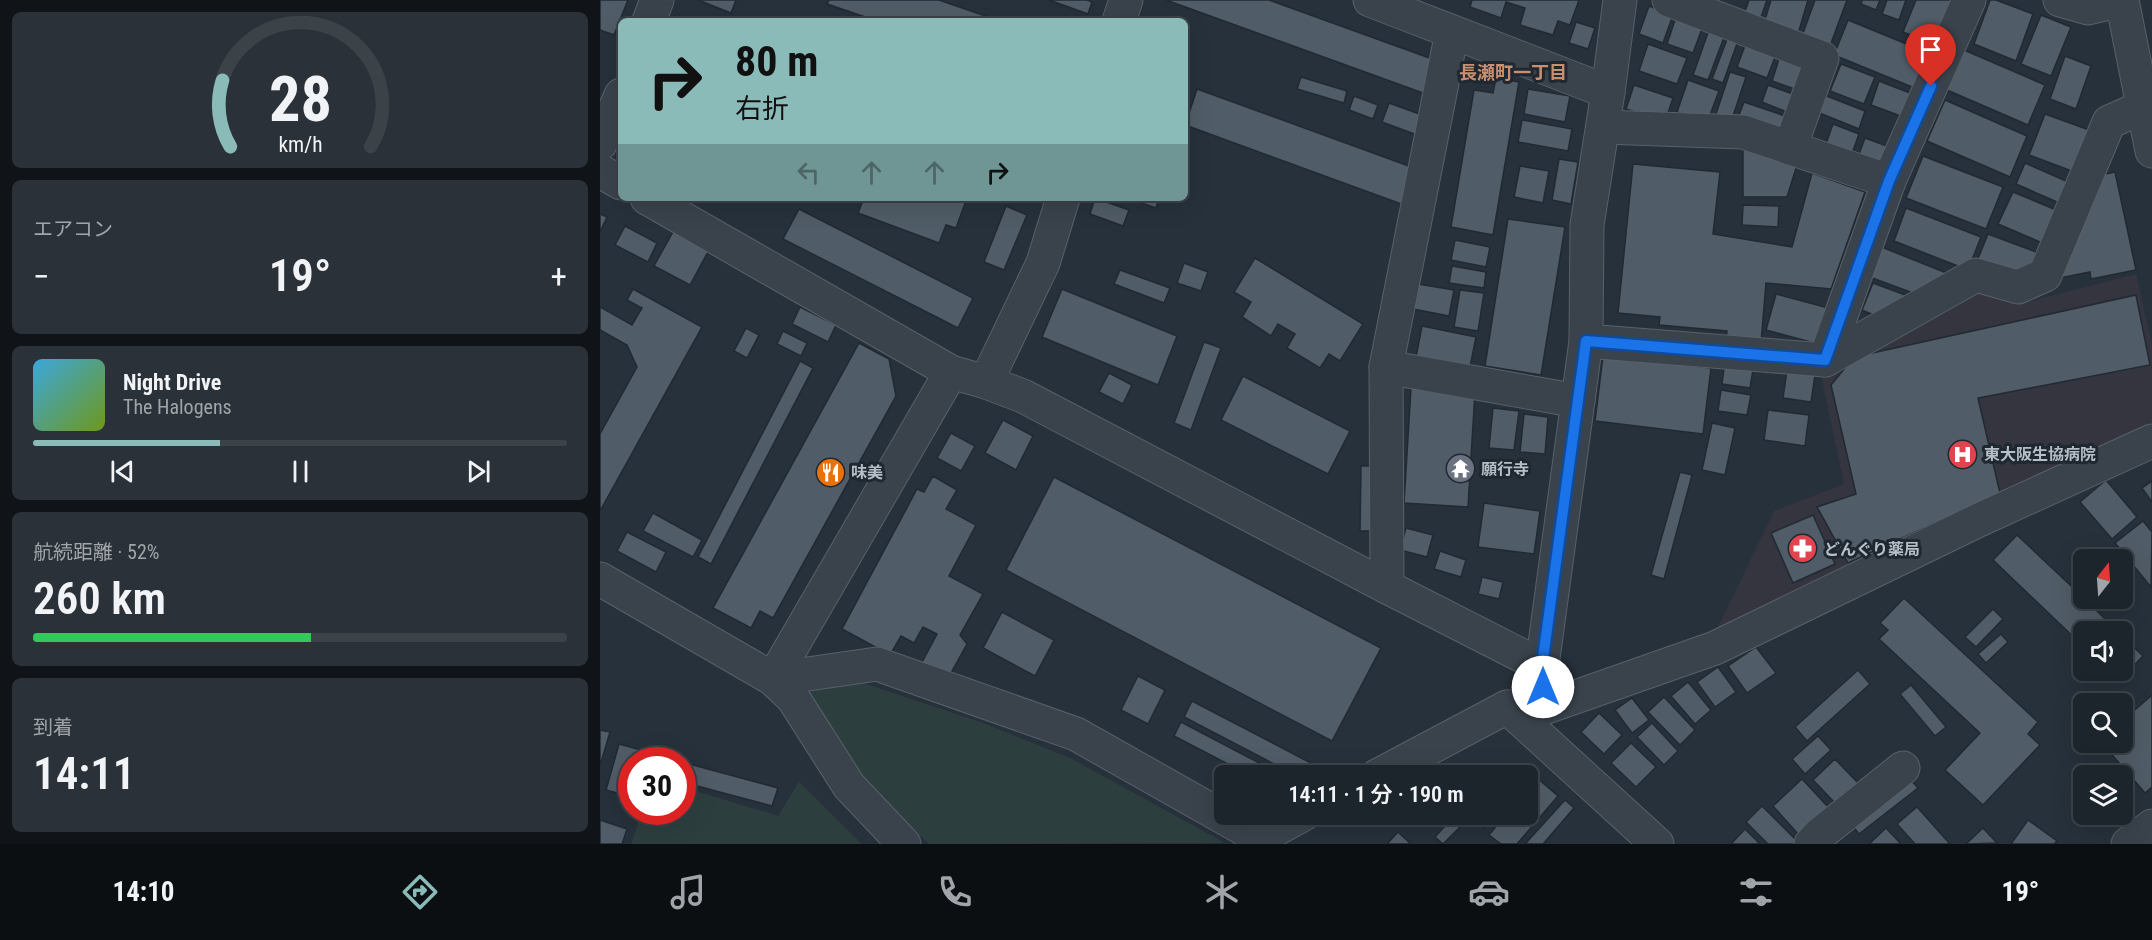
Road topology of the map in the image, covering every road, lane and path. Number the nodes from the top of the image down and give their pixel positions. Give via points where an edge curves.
1 (657, 0) edge
2 (1126, 0) edge
3 (1370, 0) edge
4 (1620, 0) edge
5 (1669, 0) edge
6 (1969, 0) edge
7 (2060, 0) edge
8 (2121, 0) edge
9 (650, 18) edge
10 (1120, 18) edge
11 (1452, 32) junction
12 (1608, 92) junction
13 (618, 102) edge
14 (2143, 107) junction
15 (1603, 127) junction
16 (600, 144) edge
17 (1790, 148) junction
18 (2152, 151) edge
19 (600, 171) edge
20 (618, 181) edge
21 (1889, 181) junction
22 (652, 201) edge
23 (1062, 201) edge
24 (1586, 341) junction
25 (1825, 360) junction
26 (1386, 367) junction
27 (951, 372) junction
28 (986, 382) junction
29 (1578, 401) junction
30 (2152, 441) edge
31 (600, 579) edge
32 (1387, 587) junction
33 (1542, 666) junction
34 (773, 679) junction
35 (1507, 707) junction
36 (1544, 708) junction
37 (1398, 765) edge
38 (1903, 768) dead end
39 (1284, 825) edge
40 (2152, 826) edge
41 (1256, 841) edge
42 (904, 844) edge
43 (1657, 844) edge
44 (1811, 844) edge
45 (2128, 844) edge

1 - 9 street
2 - 10 street
3 - 11 street
4 - 12 street
5 - 17 street via 1822,58
6 - 21 street
7 - 8 street via 2088,8
8 - 14 street
11 - 12 street
11 - 26 street
12 - 15 street
13 - 16 street
14 - 18 street
14 - 25 street via 2109,122 2045,275 2018,286 1976,275
15 - 17 street via 1743,132
15 - 24 street via 1587,225
17 - 21 street
19 - 20 street
21 - 25 street
22 - 27 street
23 - 28 street via 1043,263
24 - 25 street
24 - 29 street
26 - 29 street
26 - 32 street
27 - 28 street
27 - 34 street
28 - 32 street via 1023,396
29 - 33 street
30 - 36 street via 1715,648
31 - 34 street
32 - 33 street
33 - 36 street
34 - 41 street via 877,664 1076,734
34 - 42 street via 793,698 849,786
35 - 36 street
35 - 37 street
35 - 43 street
38 - 44 street
39 - 41 street
40 - 45 street

